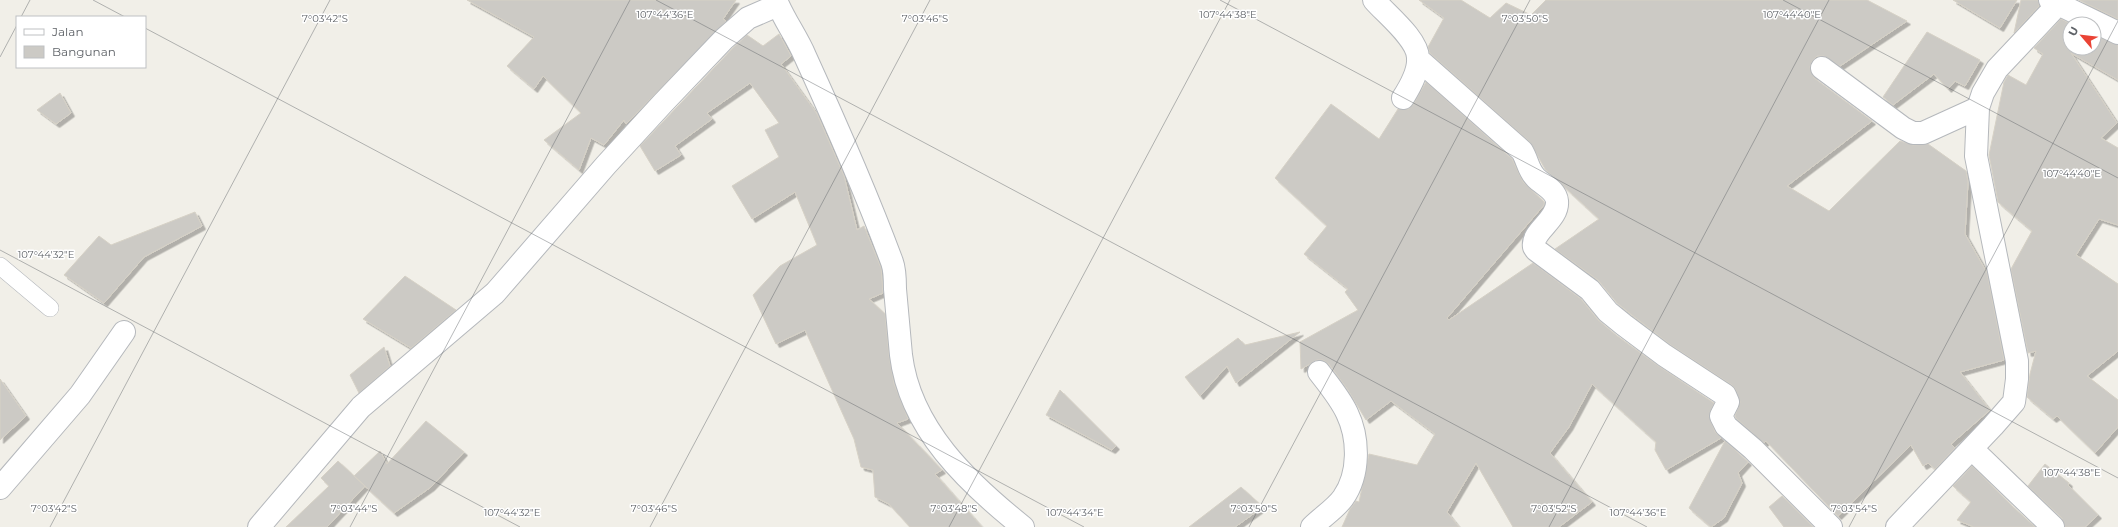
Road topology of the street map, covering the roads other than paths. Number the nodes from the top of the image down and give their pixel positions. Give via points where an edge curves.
1 (1374, 0) edge
2 (2057, 1) edge
3 (777, 3) edge
4 (2118, 33) edge
5 (1418, 59) junction
6 (1822, 68) dead end
7 (1403, 98) dead end
8 (1978, 108) junction
9 (0, 266) edge
10 (50, 308) dead end
11 (124, 332) dead end
12 (1319, 372) dead end
13 (1972, 449) junction
14 (0, 488) edge
15 (259, 527) edge
16 (1023, 527) edge
17 (1312, 527) edge
18 (1831, 527) edge
19 (1897, 527) edge
20 (2053, 527) edge

1 - 5 street via 1412,40 1418,50
2 - 4 street
2 - 8 street via 1997,69 1983,93
3 - 15 street via 748,18 724,39 606,165 495,293 361,407
3 - 16 street via 801,45 864,186 893,264 901,356 911,398 930,432 956,466 991,501
5 - 7 street via 1414,76
5 - 18 street via 1522,151 1529,170 1555,194 1556,205 1549,223 1534,240 1536,250 1590,290 1608,312 1629,329 1726,395 1728,402 1721,416 1726,426 1753,449
6 - 8 street via 1913,133 1923,133
8 - 13 street via 1976,156 2018,379 2014,402
9 - 10 lane
11 - 14 street via 80,395
12 - 17 street via 1348,415 1356,449 1356,463 1352,483 1345,496
13 - 19 street
13 - 20 street

